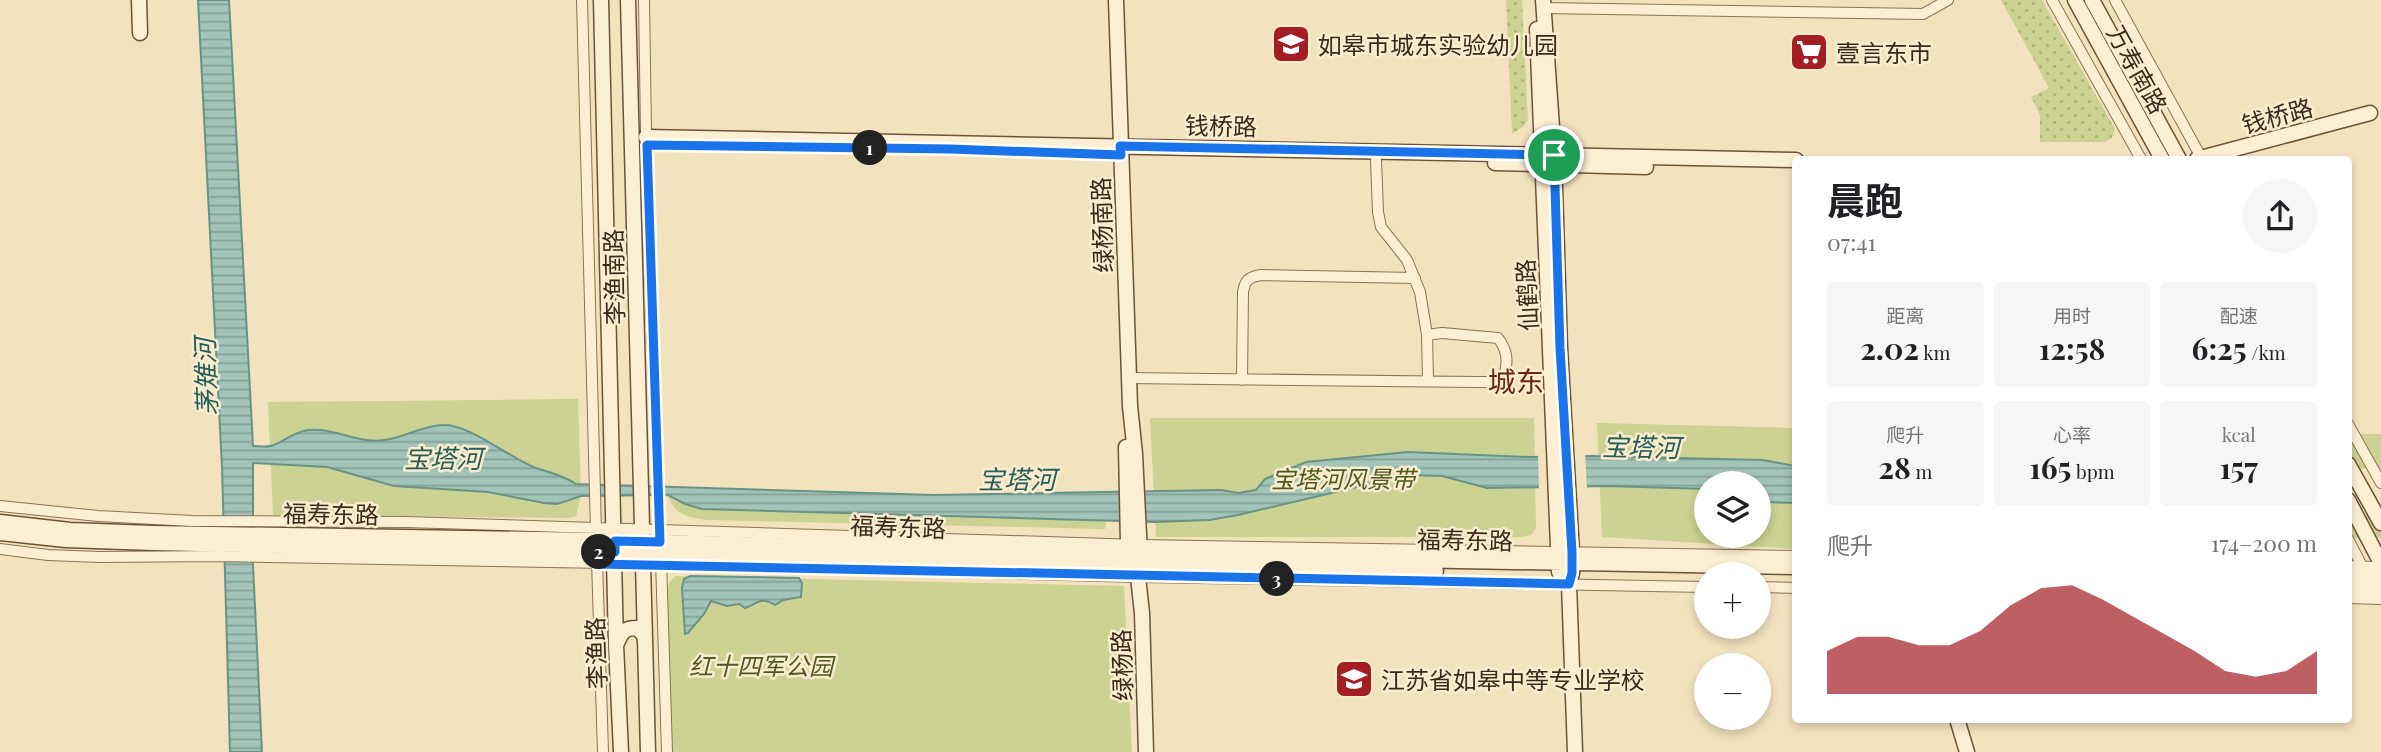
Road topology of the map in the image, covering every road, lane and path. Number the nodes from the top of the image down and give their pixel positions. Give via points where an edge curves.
1 (139, 0) edge
2 (582, 0) edge
3 (600, 0) edge
4 (628, 0) edge
5 (644, 0) edge
6 (1115, 0) edge
7 (1948, 0) edge
8 (2052, 0) edge
9 (2074, 0) edge
10 (2092, 0) edge
11 (2115, 0) edge
12 (1541, 3) edge
13 (140, 33) dead end
14 (2375, 110) edge
15 (646, 141) junction
16 (1121, 151) junction
17 (2139, 156) edge
18 (2160, 156) edge
19 (2177, 156) edge
20 (2198, 156) edge
21 (2211, 156) edge
22 (2247, 156) edge
23 (1376, 160) junction
24 (1548, 160) junction
25 (1792, 160) edge
26 (1792, 169) edge
27 (1415, 278) junction
28 (1427, 335) junction
29 (1129, 378) junction
30 (1242, 380) junction
31 (1429, 381) junction
32 (2352, 431) edge
33 (613, 462) junction
34 (640, 463) junction
35 (2352, 471) edge
36 (2381, 483) edge
37 (0, 506) edge
38 (2352, 507) edge
39 (2380, 520) edge
40 (0, 522) edge
41 (0, 533) edge
42 (217, 539) junction
43 (258, 540) junction
44 (2352, 543) edge
45 (596, 546) junction
46 (615, 546) junction
47 (644, 547) junction
48 (660, 547) junction
49 (0, 549) edge
50 (1135, 553) junction
51 (1792, 556) edge
52 (1566, 566) junction
53 (1792, 567) edge
54 (2352, 567) edge
55 (1694, 574) edge
56 (1771, 576) edge
57 (1792, 576) edge
58 (2352, 577) edge
59 (2378, 577) edge
60 (1694, 585) edge
61 (1771, 587) edge
62 (2352, 587) edge
63 (1792, 588) edge
64 (2352, 598) edge
65 (2381, 599) edge
66 (616, 645) junction
67 (646, 647) junction
68 (1958, 723) edge
69 (603, 752) edge
70 (621, 752) edge
71 (648, 752) edge
72 (667, 752) edge
73 (1146, 752) edge
74 (1575, 752) edge
75 (1967, 752) edge

1 - 13 main road
2 - 45 street
3 - 33 main road, 李渔南路
4 - 34 main road, 李渔南路
5 - 15 street
6 - 16 main road, 绿杨南路
7 - 12 street via 1923,14
8 - 17 street
9 - 18 main road, 万寿南路
10 - 19 main road, 万寿南路
11 - 20 street
12 - 24 main road, 仙鹤路
14 - 21 main road, 钱桥路
14 - 22 main road, 钱桥路 via 2317,138
15 - 16 main road, 钱桥路
15 - 48 street
16 - 23 main road, 钱桥路
16 - 24 main road, 钱桥路
16 - 29 main road, 绿杨南路
23 - 24 main road, 钱桥路
23 - 27 street via 1381,226 1399,247
24 - 25 main road, 钱桥路
24 - 26 main road, 钱桥路
24 - 52 main road, 仙鹤路 via 1550,321
27 - 28 street
27 - 30 street via 1250,277 1242,292
28 - 31 street
28 - 31 street via 1498,338 1508,361 1505,374 1492,382
29 - 30 street
29 - 50 main road, 绿杨南路
30 - 31 street
32 - 36 street
33 - 34 main road via 622,471 632,471
33 - 46 main road, 李渔南路
34 - 47 main road, 李渔南路
35 - 39 main road
37 - 42 street via 111,517
38 - 59 main road
40 - 42 main road, 福寿东路
41 - 42 main road, 福寿东路 via 66,540
42 - 43 main road, 福寿东路
42 - 43 street
42 - 49 street via 99,557
43 - 45 main road, 福寿东路
43 - 45 street
44 - 59 street
45 - 46 main road, 福寿东路
45 - 46 street
45 - 69 street
46 - 47 main road, 福寿东路
46 - 47 street
46 - 66 main road, 李渔路
47 - 48 main road, 福寿东路
47 - 48 street
47 - 67 main road, 李渔路
48 - 50 main road, 福寿东路
48 - 50 street
48 - 72 street
50 - 52 main road, 福寿东路
50 - 52 street
50 - 73 main road, 绿杨路 via 1142,613
51 - 52 street
52 - 53 main road, 福寿东路
52 - 55 main road, 福寿东路
52 - 60 street
52 - 74 main road, 仙鹤路
54 - 59 street
56 - 57 main road
58 - 59 main road
59 - 62 main road
61 - 63 street
64 - 65 street
66 - 67 main road via 622,631 638,628
66 - 70 main road, 李渔路
67 - 71 main road, 李渔路
68 - 75 main road

